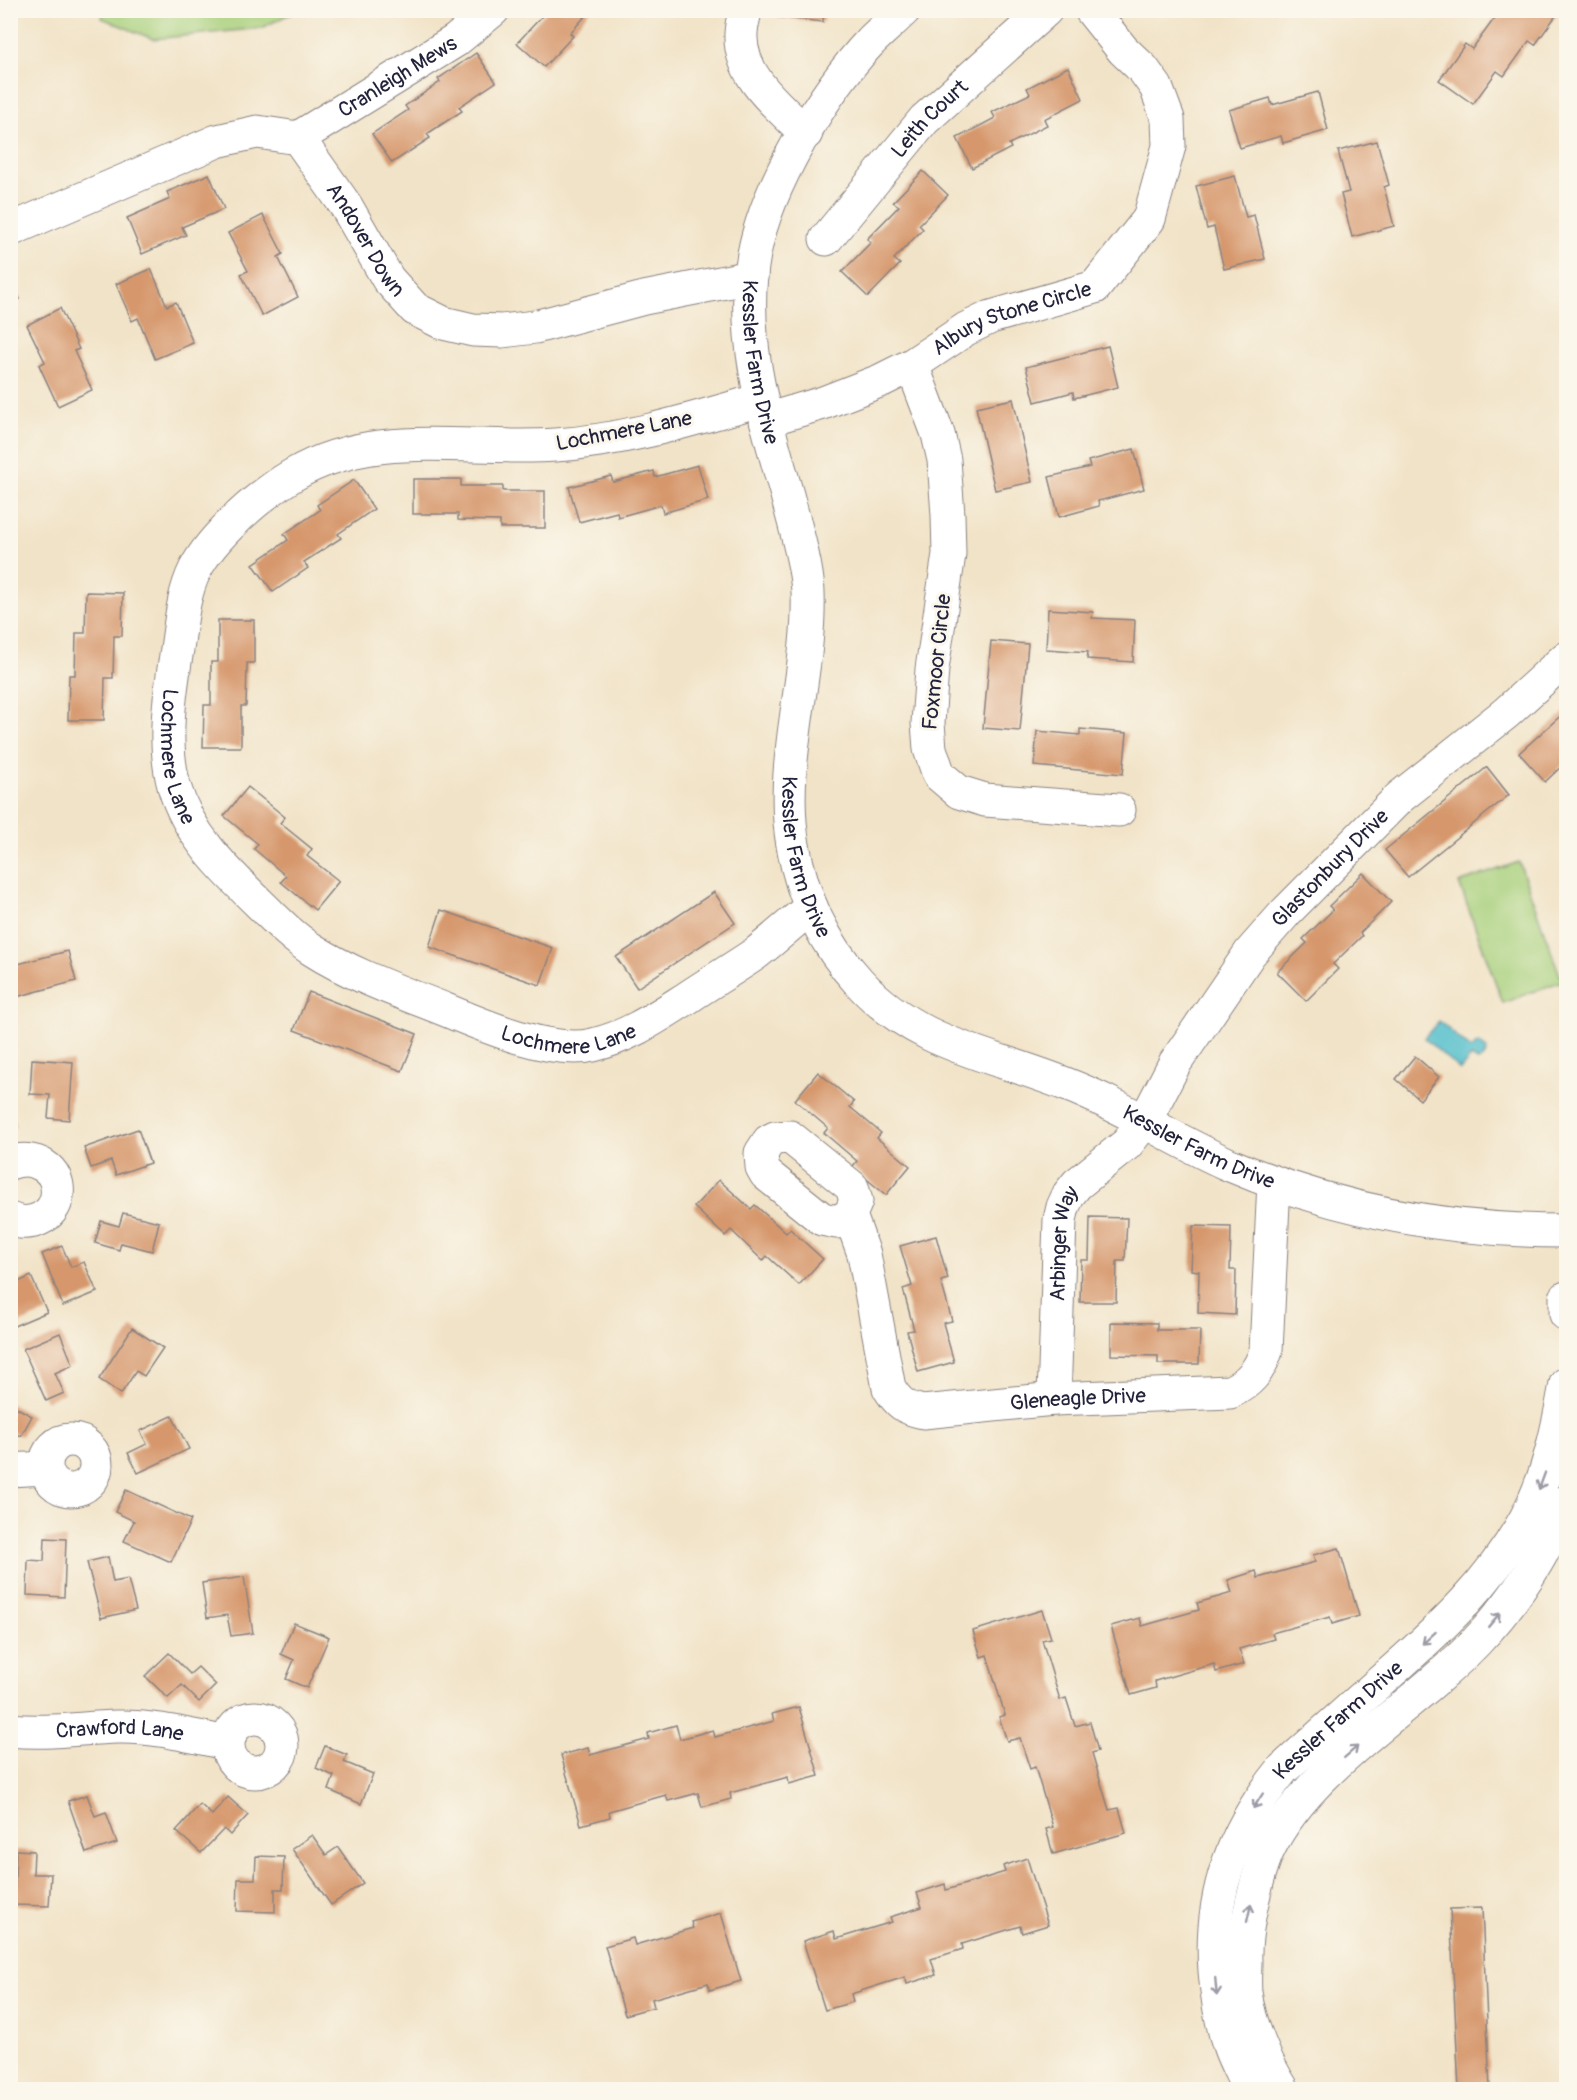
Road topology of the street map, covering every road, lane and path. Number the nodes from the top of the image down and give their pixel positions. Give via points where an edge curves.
1 (493, 10) edge
2 (745, 10) edge
3 (904, 10) edge
4 (1046, 10) edge
5 (1091, 10) edge
6 (806, 133) junction
7 (298, 138) junction
8 (10, 230) edge
9 (826, 239) dead end
10 (751, 277) junction
11 (912, 365) junction
12 (763, 410) junction
13 (1566, 658) edge
14 (1119, 810) dead end
15 (811, 907) junction
16 (1145, 1121) junction
17 (10, 1163) edge
18 (1274, 1182) junction
19 (850, 1215) dead end
20 (10, 1219) edge
21 (1566, 1232) edge
22 (1566, 1299) edge
23 (1566, 1314) edge
24 (1566, 1384) edge
25 (1054, 1399) junction
26 (45, 1468) dead end
27 (10, 1470) edge
28 (1566, 1502) edge
29 (10, 1730) edge
30 (227, 1743) dead end
31 (1249, 2090) edge
32 (1283, 2090) edge

1 - 7 street, Cranleigh Mews via 456,41
2 - 6 street via 741,34 744,60 757,83
3 - 6 street, Kessler Farm Drive via 870,42 836,84
4 - 9 street, Leith Court via 924,120
5 - 11 street, Albury Stone Circle via 1156,87 1168,119 1168,146 1149,219 1095,287 990,316
6 - 10 street, Kessler Farm Drive via 780,178 760,228
7 - 8 street via 256,132 217,141
7 - 10 street, Andover Down via 346,206 388,279 415,309 443,323 502,332
10 - 12 street, Kessler Farm Drive via 750,313
11 - 12 street, Albury Stone Circle via 856,392
11 - 14 street, Foxmoor Circle via 938,434 948,515 949,554 928,723 930,749 939,775 959,792 985,800
12 - 15 street, Kessler Farm Drive via 808,589 790,780 792,839 800,882
12 - 15 street, Lochmere Lane via 558,445 370,447 343,453 293,475 249,507 211,546 195,569 186,595 172,675 168,757 183,810 196,834 231,876 311,949 359,975 459,1015 509,1034 562,1047 590,1047 641,1027 754,954
13 - 16 street, Glastonbury Drive via 1506,713 1400,797 1286,912 1250,952 1175,1063
15 - 16 street, Kessler Farm Drive via 844,965 883,1006 908,1024 956,1047 1068,1084
16 - 18 street, Kessler Farm Drive via 1231,1166
16 - 25 street, Arbinger Way via 1127,1144 1077,1184 1063,1207
17 - 20 street via 38,1161 53,1175 57,1196 54,1206 38,1220 28,1223
18 - 21 street, Kessler Farm Drive via 1373,1212 1484,1229
18 - 25 street, Gleneagle Drive via 1266,1351 1253,1377 1230,1392
19 - 25 street, Gleneagle Drive via 864,1254 889,1388 896,1400 923,1412
22 - 23 street
24 -> 31 street, Kessler Farm Drive via 1559,1425 1542,1480 1526,1518 1482,1585 1283,1769 1238,1836 1220,1888 1213,1942 1222,2022
26 - 27 street
32 -> 28 street, Kessler Farm Drive via 1256,2032 1245,1993 1246,1926 1268,1849 1298,1804 1335,1766 1476,1642 1542,1556
29 - 30 street, Crawford Lane via 36,1733 144,1728

